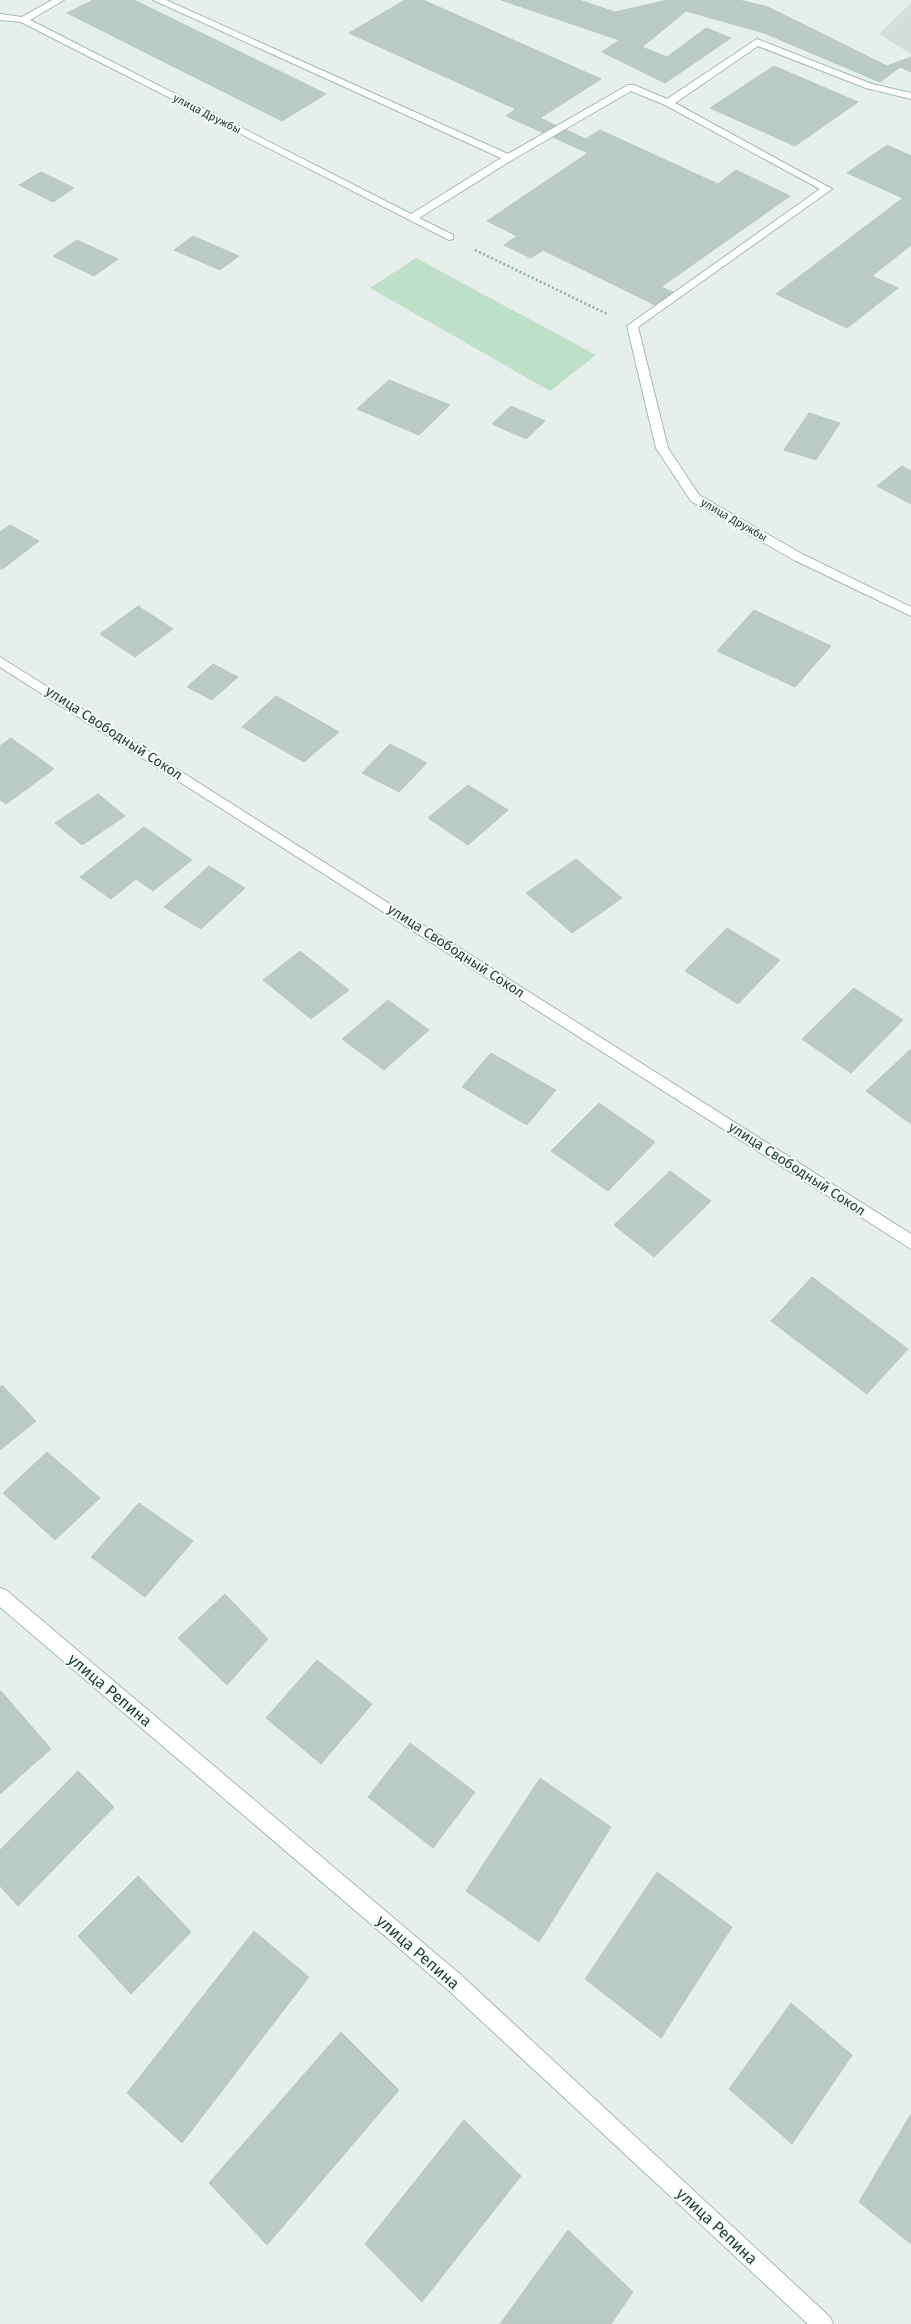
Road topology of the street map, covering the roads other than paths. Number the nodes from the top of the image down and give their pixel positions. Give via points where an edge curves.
1 (59, 0) edge
2 (158, 0) edge
3 (0, 17) edge
4 (23, 20) junction
5 (911, 96) edge
6 (668, 102) junction
7 (508, 158) junction
8 (413, 217) junction
9 (449, 237) road end
10 (911, 612) edge
11 (0, 661) edge
12 (911, 1242) edge
13 (0, 1596) edge
14 (823, 2324) edge

1 - 4 street
2 - 7 street
3 - 4 street, улица Дружбы
4 - 8 street, улица Дружбы
5 - 6 street via 869,86 757,42
6 - 7 street via 631,87
6 - 10 street, улица Дружбы via 827,189 632,326 662,448 695,498 798,556
7 - 8 street
8 - 9 street, улица Дружбы
11 - 12 street, улица Свободный Сокол
13 - 14 street, улица Репина via 454,1982

